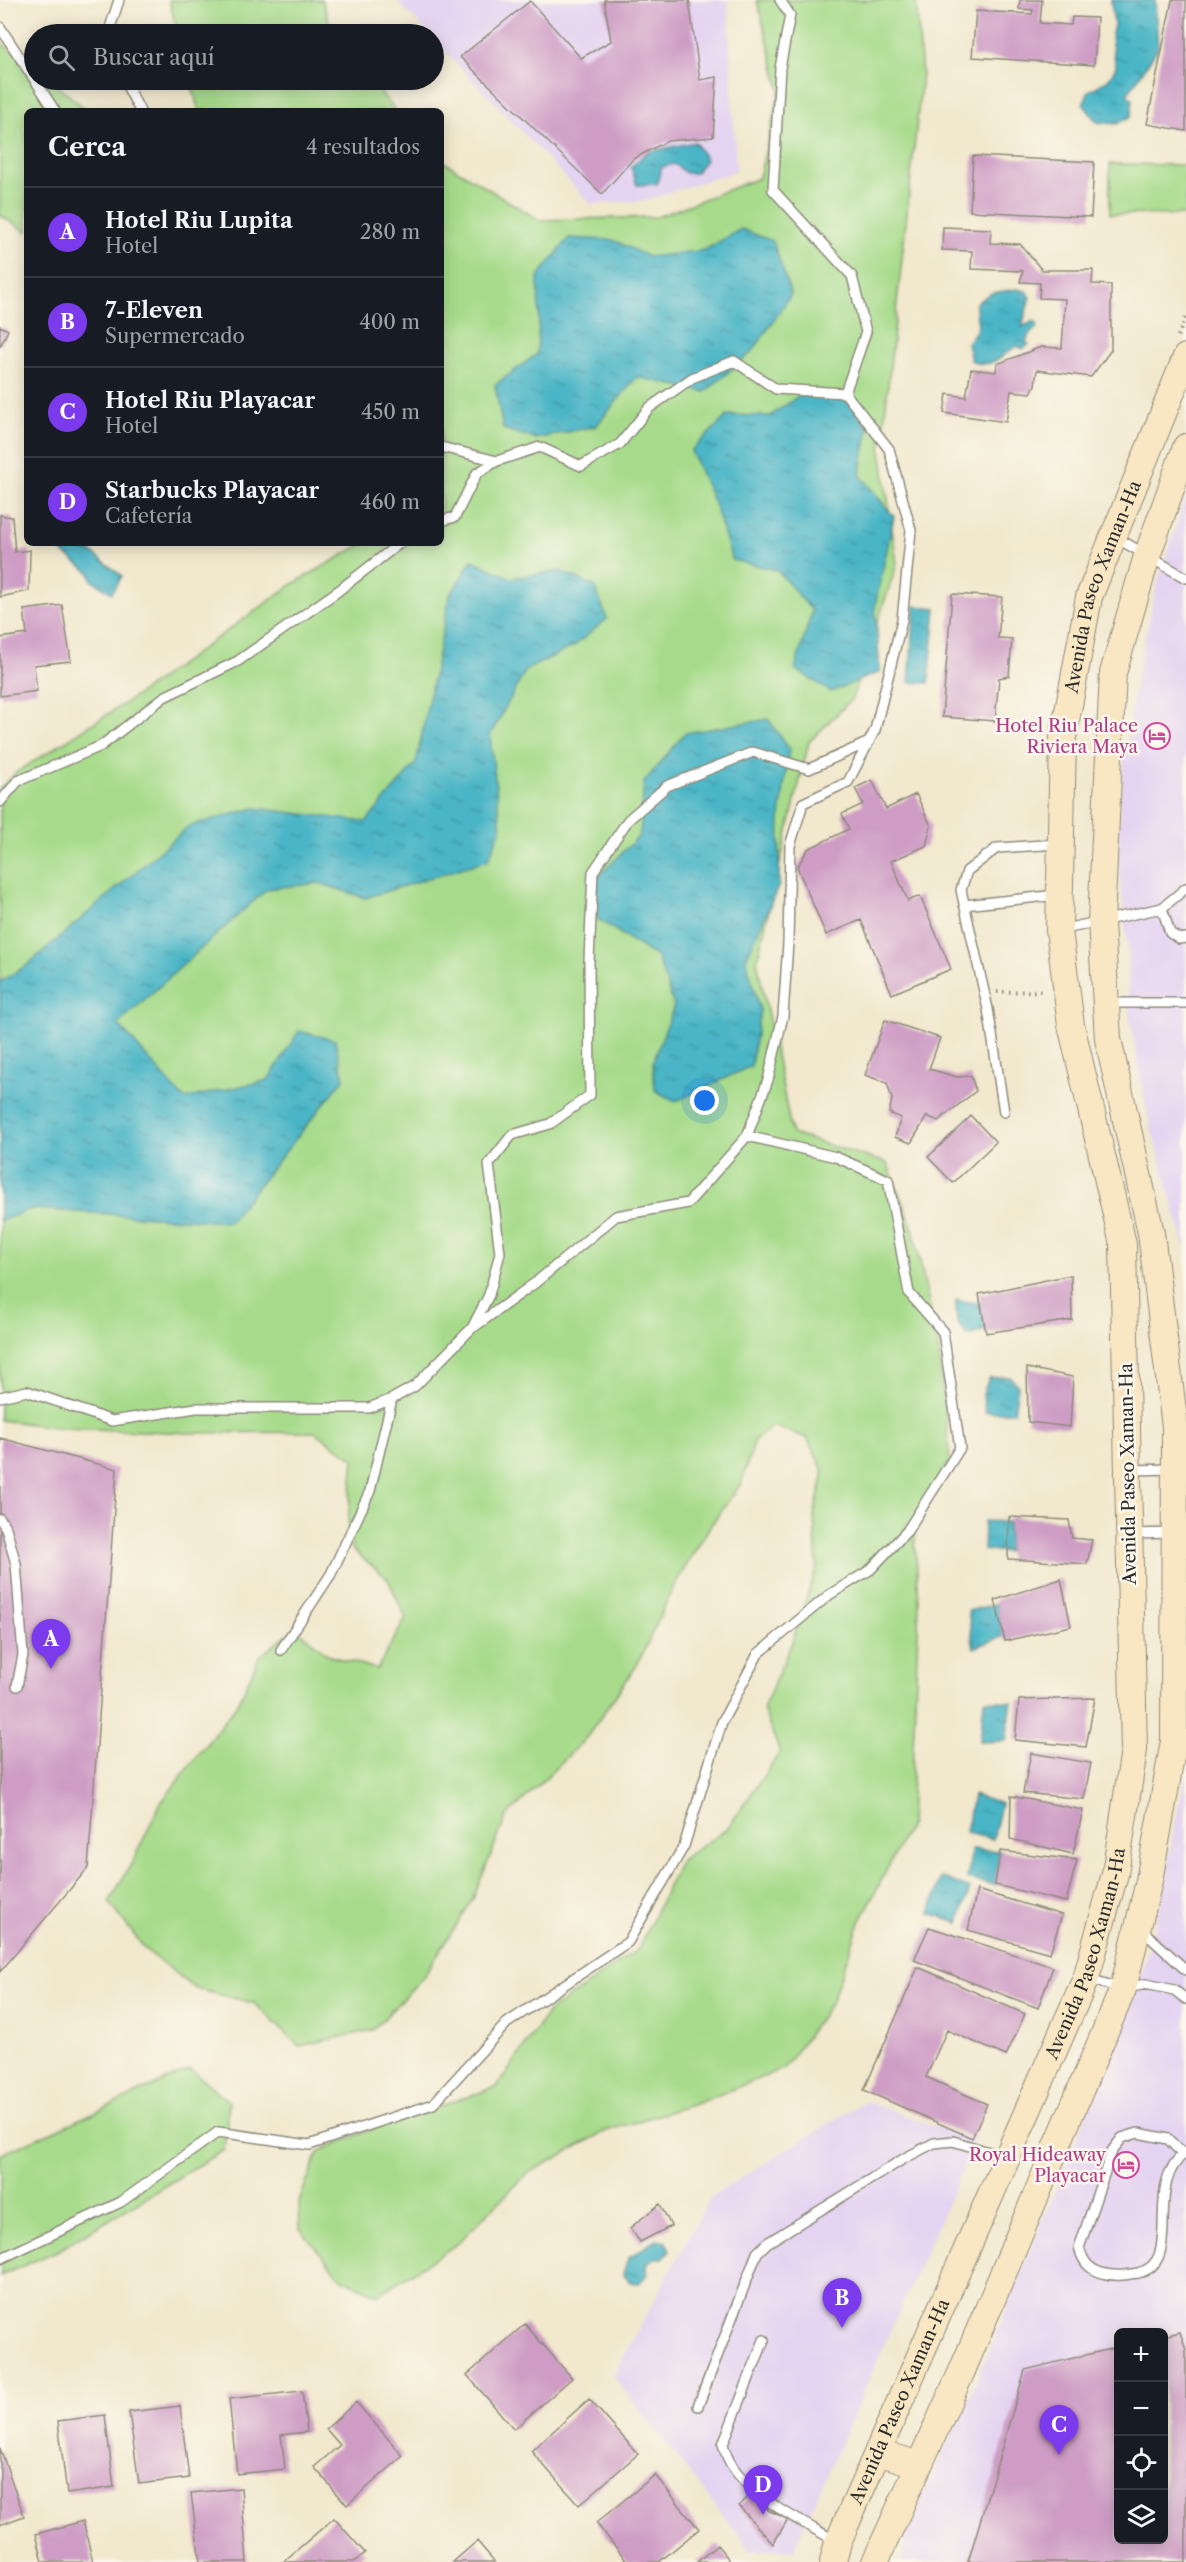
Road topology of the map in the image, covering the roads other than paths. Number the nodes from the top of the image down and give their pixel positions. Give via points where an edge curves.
1 (119, 0) edge
2 (780, 0) edge
3 (111, 24) edge
4 (0, 27) edge
5 (24, 63) edge
6 (42, 90) edge
7 (129, 90) edge
8 (53, 108) edge
9 (138, 108) edge
10 (1181, 347) edge
11 (845, 393) junction
12 (1186, 447) edge
13 (444, 448) edge
14 (497, 461) junction
15 (1179, 484) edge
16 (444, 520) edge
17 (1114, 536) junction
18 (396, 546) edge
19 (1147, 556) junction
20 (1186, 578) edge
21 (869, 742) junction
22 (0, 802) edge
23 (1061, 844) junction
24 (1186, 888) edge
25 (1059, 895) junction
26 (964, 905) junction
27 (1162, 908) junction
28 (1101, 922) junction
29 (1059, 930) junction
30 (1186, 938) edge
31 (1107, 1003) junction
32 (1186, 1003) edge
33 (1004, 1112) dead end
34 (747, 1136) junction
35 (1137, 1238) junction
36 (472, 1328) junction
37 (0, 1397) edge
38 (392, 1399) junction
39 (1181, 1469) edge
40 (1127, 1470) junction
41 (0, 1519) edge
42 (1180, 1533) edge
43 (1129, 1534) junction
44 (280, 1650) dead end
45 (17, 1686) dead end
46 (1115, 1874) junction
47 (1149, 1881) junction
48 (1138, 1927) junction
49 (1186, 1970) edge
50 (1086, 1978) junction
51 (1123, 1989) junction
52 (1186, 1999) edge
53 (1184, 2153) edge
54 (1007, 2158) junction
55 (1174, 2228) dead end
56 (1172, 2248) dead end
57 (0, 2259) edge
58 (764, 2340) dead end
59 (698, 2406) dead end
60 (878, 2452) junction
61 (919, 2465) junction
62 (836, 2552) edge
63 (875, 2562) edge

1 - 3 lane
2 - 11 lane via 790,15 780,68 773,190 852,276 866,332
4 - 5 lane
6 - 8 lane
7 - 9 lane
10 - 17 main road, Avenida Paseo Xaman-Ha
11 - 14 lane via 776,388 734,361 692,378 649,408 620,444 581,466 540,447
11 - 21 lane via 890,449 911,530 902,620
12 - 15 main road, Avenida Paseo Xaman-Ha
13 - 14 lane
14 - 16 lane via 477,473 455,517
15 - 19 main road, Avenida Paseo Xaman-Ha
17 - 19 lane
17 - 23 main road, Avenida Paseo Xaman-Ha via 1089,597 1063,738
18 - 22 lane via 238,661 164,697 101,746 18,782
19 - 20 lane
19 - 28 main road, Avenida Paseo Xaman-Ha via 1113,673
21 - 34 lane via 848,782 803,803 790,846 783,1016 768,1080
21 - 36 lane via 809,769 753,752 667,786 628,820 593,872 589,961 591,1095 550,1124 512,1135 489,1164 500,1252 489,1295
23 - 25 main road, Avenida Paseo Xaman-Ha
23 - 26 lane via 997,848 967,871 961,890
24 - 27 lane
25 - 26 lane
25 - 29 main road, Avenida Paseo Xaman-Ha
26 - 33 lane via 986,1001
27 - 28 lane
27 - 30 lane via 1170,933 1179,939
28 - 29 lane
28 - 31 main road, Avenida Paseo Xaman-Ha
29 - 35 main road, Avenida Paseo Xaman-Ha via 1071,1025
31 - 32 lane
31 - 35 main road, Avenida Paseo Xaman-Ha via 1108,1039
34 - 36 lane via 688,1203 616,1216 535,1283
34 - 57 lane via 836,1157 888,1180 909,1293 943,1332 960,1448 907,1531 870,1570 829,1595 758,1654 722,1722 684,1846 628,1942 507,2023 433,2104 309,2145 218,2132 122,2202
35 - 39 main road, Avenida Paseo Xaman-Ha
35 - 40 main road, Avenida Paseo Xaman-Ha
36 - 38 lane via 415,1386
37 - 38 lane via 27,1391 112,1421 196,1408 369,1408
38 - 44 lane via 370,1491 331,1574
39 - 40 lane
39 - 42 main road, Avenida Paseo Xaman-Ha
40 - 43 main road, Avenida Paseo Xaman-Ha
41 - 45 lane via 16,1564 23,1655
42 - 43 lane
42 - 47 main road, Avenida Paseo Xaman-Ha via 1173,1771
43 - 46 main road, Avenida Paseo Xaman-Ha via 1134,1750
46 - 47 main road
46 - 50 main road, Avenida Paseo Xaman-Ha
47 - 48 main road, Avenida Paseo Xaman-Ha
48 - 49 lane
48 - 51 main road, Avenida Paseo Xaman-Ha
50 - 51 lane
50 - 54 main road, Avenida Paseo Xaman-Ha
51 - 52 lane via 1146,1984 1174,1990
51 - 61 main road, Avenida Paseo Xaman-Ha
53 - 55 lane via 1171,2171 1168,2188
53 - 56 lane via 1168,2139 1138,2133 1122,2138 1112,2151 1079,2248 1083,2261 1094,2271 1112,2276 1150,2271 1168,2258
54 - 59 lane via 953,2141 934,2143 767,2243 757,2253
54 - 60 main road, Avenida Paseo Xaman-Ha
58 - 62 lane via 723,2444 726,2458 752,2489
60 - 61 main road
60 - 62 main road, Avenida Paseo Xaman-Ha
61 - 63 main road, Avenida Paseo Xaman-Ha

